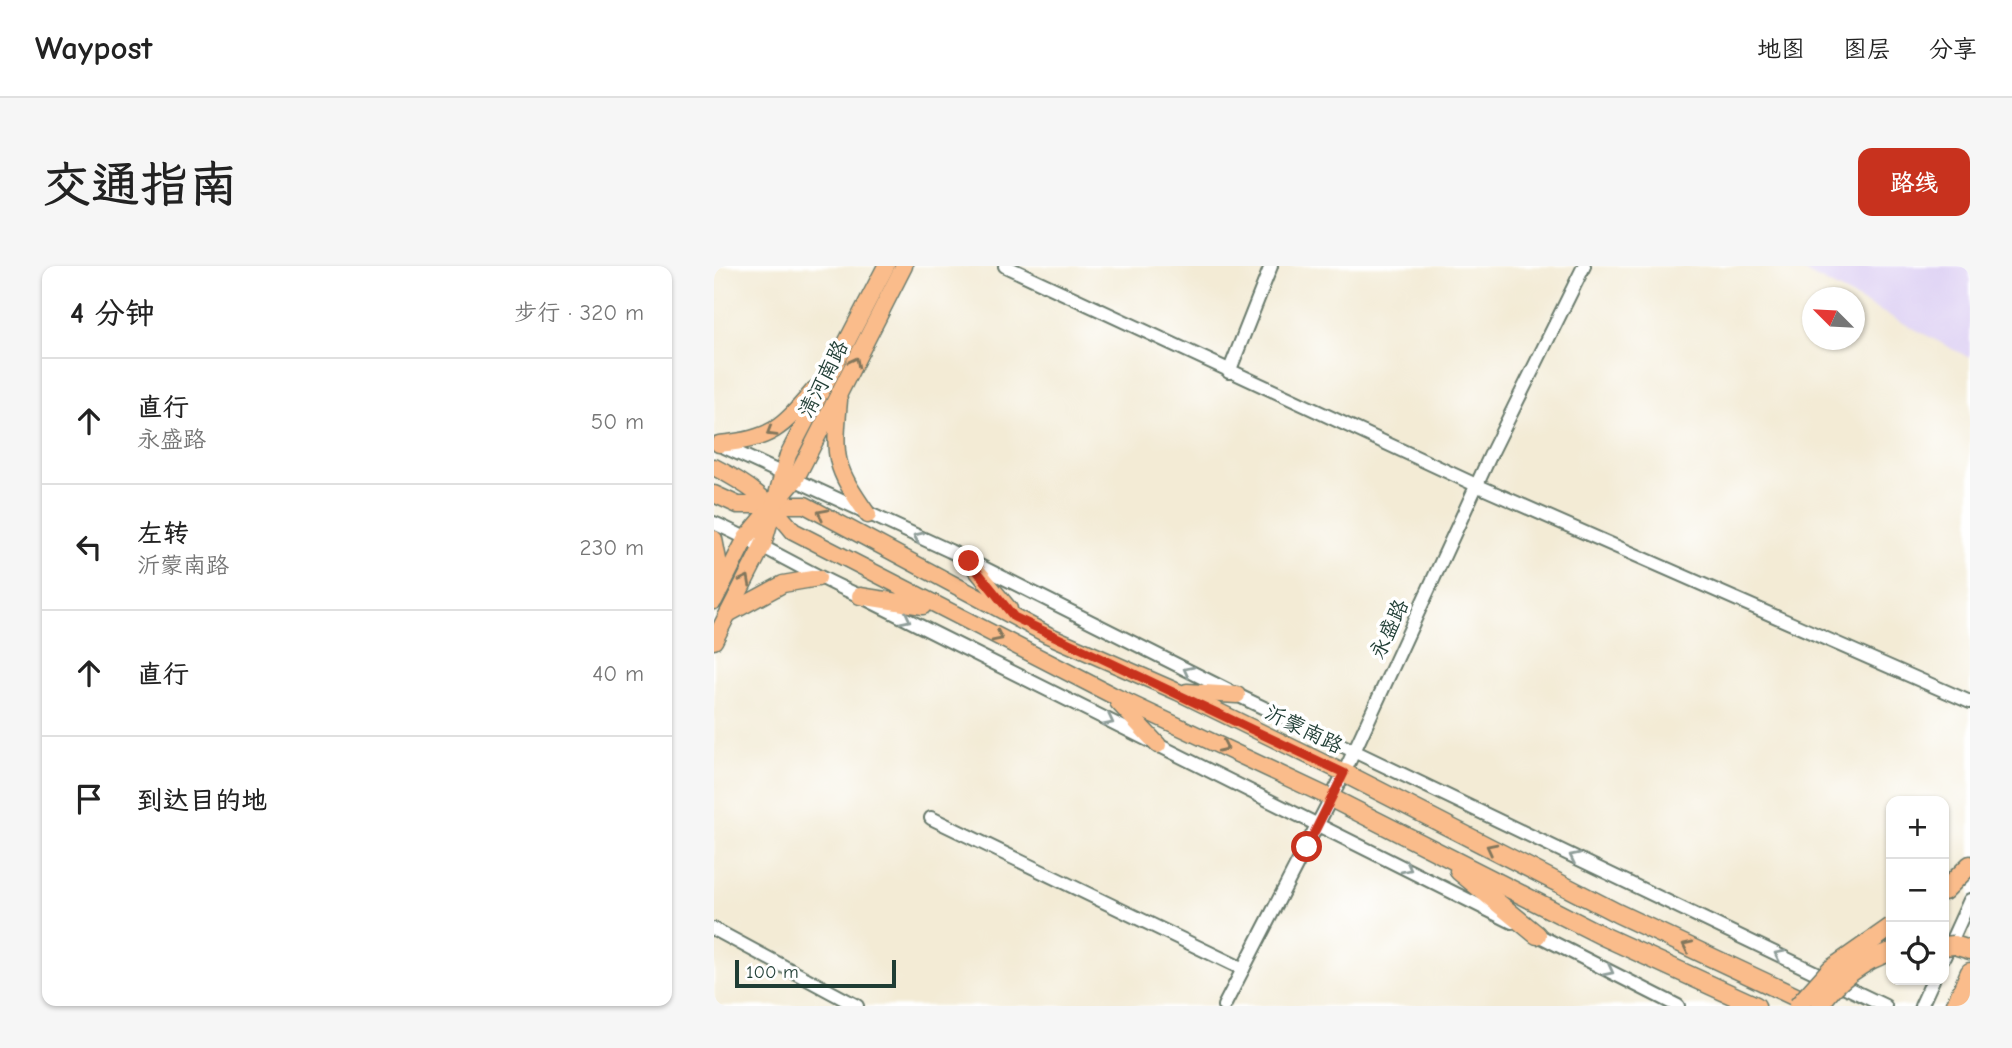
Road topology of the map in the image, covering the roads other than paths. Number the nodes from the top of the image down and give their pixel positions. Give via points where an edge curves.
1 (886, 266) edge
2 (904, 266) edge
3 (1006, 266) edge
4 (1271, 266) edge
5 (1584, 266) edge
6 (835, 365) junction
7 (1229, 372) junction
8 (839, 393) junction
9 (716, 443) edge
10 (714, 467) edge
11 (788, 476) junction
12 (1476, 485) junction
13 (714, 494) edge
14 (772, 505) junction
15 (868, 514) junction
16 (714, 523) edge
17 (746, 538) junction
18 (714, 539) edge
19 (763, 545) junction
20 (969, 561) junction
21 (818, 578) junction
22 (860, 596) junction
23 (716, 597) edge
24 (937, 608) junction
25 (728, 614) junction
26 (1014, 617) junction
27 (714, 641) edge
28 (1178, 692) junction
29 (1112, 695) junction
30 (1237, 695) junction
31 (1970, 702) edge
32 (1158, 745) junction
33 (1354, 751) junction
34 (1344, 773) junction
35 (1331, 798) junction
36 (931, 818) dead end
37 (1319, 823) junction
38 (1432, 849) junction
39 (1970, 865) edge
40 (1949, 886) edge
41 (1970, 900) edge
42 (714, 929) edge
43 (1886, 930) edge
44 (1537, 934) junction
45 (1949, 946) edge
46 (1949, 947) edge
47 (1970, 950) edge
48 (1886, 955) edge
49 (1243, 969) junction
50 (1970, 972) edge
51 (1931, 985) edge
52 (1970, 988) edge
53 (857, 1006) edge
54 (1224, 1006) edge
55 (1678, 1006) edge
56 (1756, 1006) edge
57 (1798, 1006) edge
58 (1817, 1006) edge
59 (1885, 1006) edge
60 (1922, 1006) edge
61 (1955, 1006) edge
62 (1962, 1006) edge

1 - 6 main road, 清河南路
8 -> 2 main road, 清河南路
3 - 7 street
4 - 7 street
5 - 12 street, 永盛路
6 -> 9 main road via 788,422 765,437
6 - 11 main road, 清河南路
7 - 12 street
8 - 11 main road, 清河南路
8 - 15 main road via 838,467
9 - 11 street
10 - 14 main road via 748,484
11 - 14 main road, 清河南路
11 - 15 street
12 - 31 street
12 - 33 street, 永盛路
13 - 14 main road, 沂蒙南路 via 738,505
14 - 17 main road, 清河南路
14 - 19 main road, 清河南路
14 - 24 main road via 793,531
26 -> 14 main road, 沂蒙南路 via 805,505
20 -> 15 street
16 - 17 street
17 - 19 street
17 - 23 main road, 清河南路
18 - 23 main road via 719,565
19 - 21 street
25 -> 19 main road, 清河南路
20 - 26 main road
30 -> 20 street
21 - 22 street
21 - 25 main road via 783,584
22 - 24 main road
22 -> 32 street
24 -> 29 main road
25 - 27 main road, 清河南路
26 - 28 main road, 沂蒙南路
28 - 30 main road
28 - 34 main road, 沂蒙南路
29 - 32 main road
29 -> 35 main road
30 - 33 street
32 - 37 street
33 - 34 street, 永盛路
59 -> 33 street
34 - 35 street, 永盛路
58 -> 34 highway, 沂蒙南路 via 1617,913
35 - 37 street, 永盛路
35 - 38 highway
36 - 49 street
37 -> 44 street
37 - 49 street, 永盛路
38 - 44 highway
38 - 56 highway via 1603,936
39 - 40 highway
41 - 45 street
42 - 53 street
43 - 57 highway, bridge via 1831,969
44 -> 55 street
46 - 47 highway, bridge
48 - 58 highway, bridge via 1855,971
49 - 54 street, 永盛路
50 - 61 highway
51 - 60 street
52 - 62 main road

